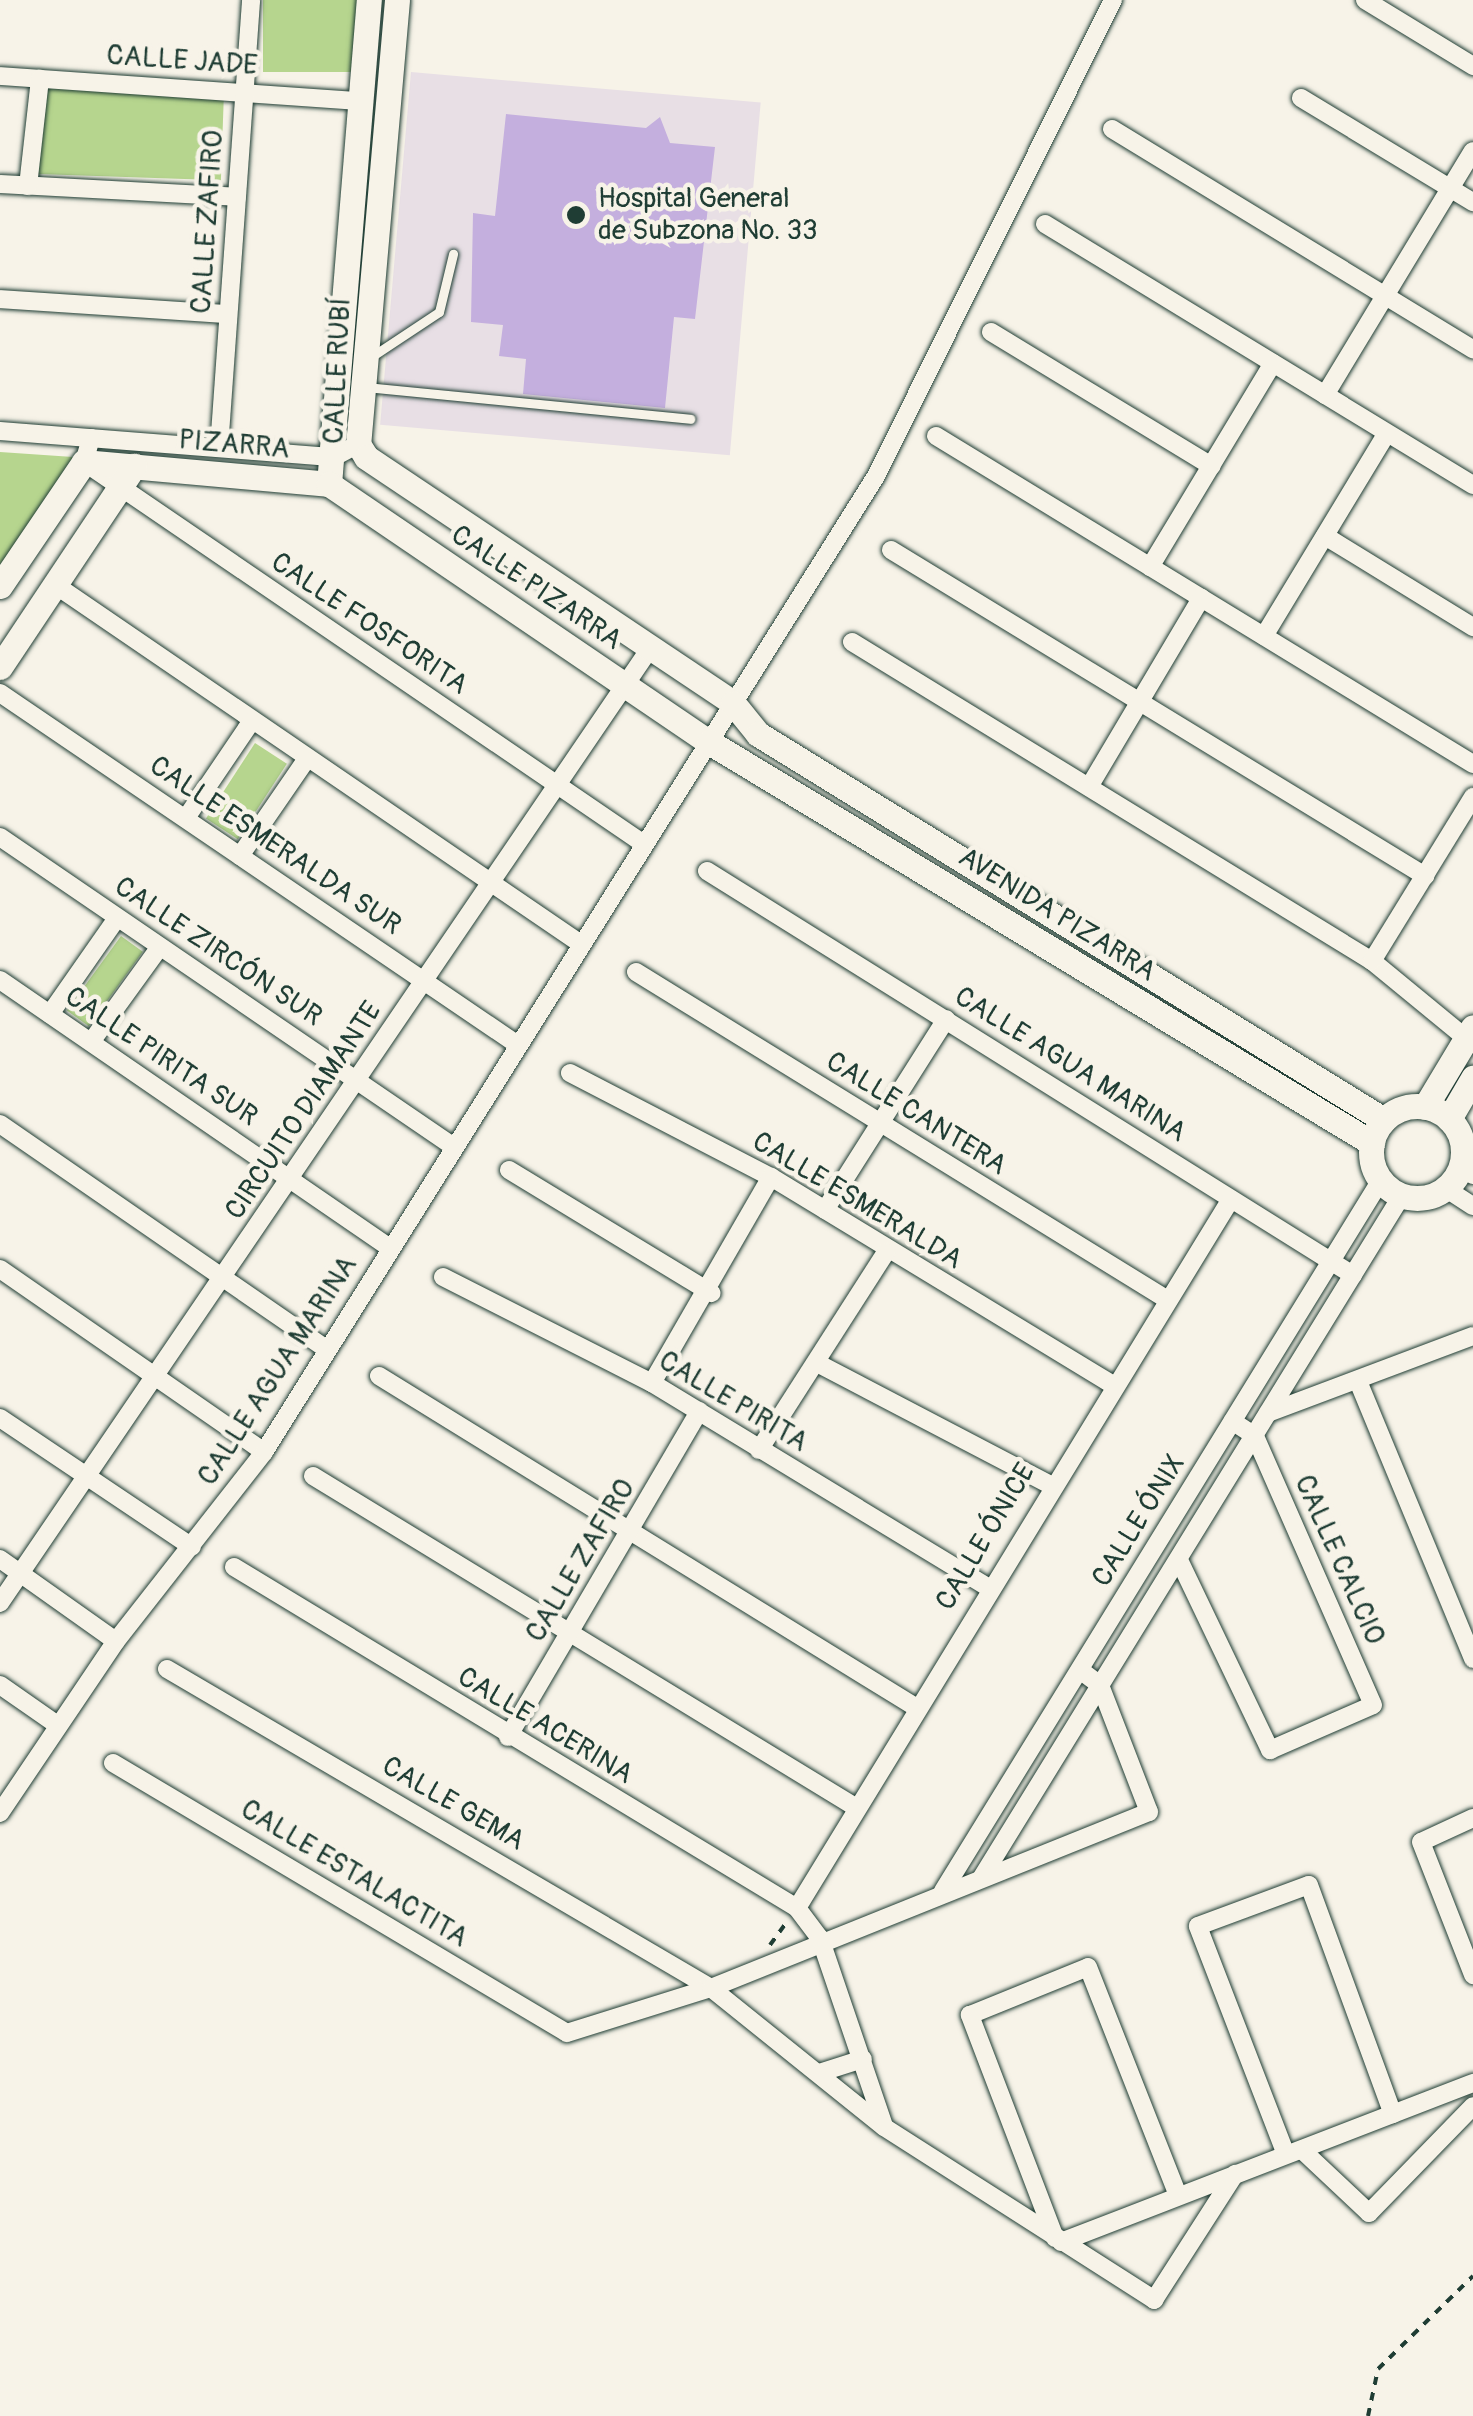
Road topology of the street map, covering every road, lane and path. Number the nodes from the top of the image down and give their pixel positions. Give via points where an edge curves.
1 (251, 0) edge
2 (369, 0) edge
3 (397, 0) edge
4 (1113, 0) edge
5 (1365, 0) edge
6 (1473, 66) edge
7 (0, 76) edge
8 (40, 79) junction
9 (245, 93) junction
10 (1302, 98) dead end
11 (361, 101) junction
12 (1112, 129) dead end
13 (1473, 151) edge
14 (0, 184) edge
15 (28, 186) junction
16 (1450, 188) junction
17 (236, 197) junction
18 (1473, 202) edge
19 (1045, 224) dead end
20 (453, 254) dead end
21 (1386, 295) junction
22 (0, 299) edge
23 (228, 314) junction
24 (992, 332) dead end
25 (1473, 349) edge
26 (366, 360) junction
27 (1274, 364) junction
28 (350, 386) junction
29 (1325, 395) junction
30 (690, 419) dead end
31 (0, 431) edge
32 (1387, 433) junction
33 (936, 436) dead end
34 (220, 448) junction
35 (88, 450) junction
36 (362, 450) junction
37 (334, 457) junction
38 (1211, 466) junction
39 (127, 476) junction
40 (328, 484) junction
41 (1473, 486) edge
42 (1325, 536) junction
43 (892, 550) dead end
44 (1150, 567) junction
45 (54, 584) junction
46 (0, 586) edge
47 (1201, 598) junction
48 (1473, 626) edge
49 (1264, 636) junction
50 (852, 642) dead end
51 (651, 648) junction
52 (0, 667) edge
53 (626, 685) junction
54 (0, 692) edge
55 (1139, 701) junction
56 (733, 704) junction
57 (251, 722) junction
58 (709, 742) junction
59 (751, 746) junction
60 (306, 760) junction
61 (1473, 764) edge
62 (558, 787) junction
63 (1089, 787) junction
64 (1473, 797) edge
65 (186, 818) junction
66 (0, 837) edge
67 (644, 844) junction
68 (240, 856) junction
69 (707, 871) dead end
70 (1425, 876) junction
71 (492, 884) junction
72 (117, 918) junction
73 (581, 944) junction
74 (159, 948) junction
75 (1372, 961) junction
76 (636, 972) dead end
77 (0, 980) edge
78 (424, 982) junction
79 (50, 1014) junction
80 (946, 1019) junction
81 (1470, 1037) edge
82 (91, 1042) junction
83 (518, 1045) junction
84 (570, 1073) dead end
85 (1473, 1078) edge
86 (359, 1081) junction
87 (1437, 1113) junction
88 (0, 1124) edge
89 (879, 1125) junction
90 (1378, 1132) junction
91 (454, 1147) junction
92 (510, 1170) dead end
93 (1459, 1176) edge
94 (771, 1177) junction
95 (291, 1179) junction
96 (1391, 1187) junction
97 (1230, 1199) junction
98 (1473, 1206) edge
99 (825, 1210) junction
100 (390, 1248) junction
101 (886, 1252) junction
102 (1330, 1260) junction
103 (0, 1269) edge
104 (1353, 1275) junction
105 (443, 1277) dead end
106 (223, 1278) junction
107 (711, 1293) junction
108 (1168, 1300) junction
109 (1473, 1338) edge
110 (327, 1350) junction
111 (820, 1364) junction
112 (379, 1376) dead end
113 (154, 1378) junction
114 (1358, 1381) junction
115 (652, 1383) junction
116 (1111, 1384) junction
117 (699, 1411) junction
118 (1270, 1413) junction
119 (1236, 1415) junction
120 (0, 1418) edge
121 (1254, 1436) junction
122 (759, 1450) junction
123 (264, 1452) junction
124 (313, 1476) dead end
125 (87, 1477) junction
126 (1049, 1484) junction
127 (632, 1533) junction
128 (192, 1547) junction
129 (0, 1560) edge
130 (1179, 1560) junction
131 (234, 1568) dead end
132 (20, 1574) junction
133 (986, 1586) junction
134 (0, 1603) edge
135 (570, 1636) junction
136 (116, 1641) junction
137 (1473, 1659) edge
138 (166, 1668) dead end
139 (1080, 1670) junction
140 (0, 1685) edge
141 (1100, 1685) junction
142 (917, 1708) junction
143 (56, 1724) junction
144 (508, 1737) junction
145 (113, 1763) dead end
146 (857, 1808) junction
147 (0, 1812) edge
148 (1473, 1818) edge
149 (982, 1877) junction
150 (943, 1890) junction
151 (797, 1908) junction
152 (820, 1938) junction
153 (754, 1968) junction
154 (1473, 1976) edge
155 (711, 1988) junction
156 (862, 2059) junction
157 (819, 2073) junction
158 (1473, 2083) edge
159 (1473, 2106) edge
160 (1393, 2114) junction
161 (884, 2127) junction
162 (1294, 2151) junction
163 (1235, 2174) junction
164 (1178, 2196) junction
165 (1058, 2240) junction
166 (1473, 2276) edge
167 (1368, 2416) edge

1 - 9 street, CALLE ZAFIRO
2 - 11 street, CALLE RUBÍ
3 - 26 street, CALLE RUBÍ
4 - 56 street, CALLE AGUA MARINA via 876,476
5 - 6 street
7 - 8 street, CALLE JADE
8 - 9 street, CALLE JADE
8 - 15 street
9 - 11 street, CALLE JADE
9 - 17 street, CALLE ZAFIRO
10 - 16 street
11 - 28 street, CALLE RUBÍ
12 - 21 street
13 - 16 street
14 - 15 street
15 - 17 street
16 - 18 street
16 - 21 street
17 - 23 street, CALLE ZAFIRO
19 - 27 street
20 - 26 lane via 439,312
21 - 25 street
21 - 29 street
22 - 23 street
23 - 34 street, CALLE ZAFIRO
24 - 38 street
26 - 28 street, CALLE RUBÍ
27 - 29 street
27 - 38 street
28 - 30 lane
28 - 36 street, CALLE RUBÍ
28 - 37 street, CALLE RUBÍ
29 - 32 street
31 - 35 street
32 - 41 street
32 - 42 street
33 - 44 street
34 - 35 street
34 - 37 street
35 - 39 street, PIZARRA
35 - 46 street
36 - 37 street
36 - 40 street, CALLE RUBÍ
36 - 51 street, CALLE PIZARRA
37 - 40 street, CALLE RUBÍ
38 - 44 street
39 - 40 street, PIZARRA
39 - 45 street
39 - 62 street, CALLE FOSFORITA
40 - 53 street, CALLE PIZARRA
42 - 48 street
42 - 49 street
43 - 55 street
44 - 47 street
45 - 52 street
45 - 57 street
47 - 49 street
47 - 55 street
49 - 61 street
50 - 63 street
51 - 53 street, CIRCUITO DIAMANTE
51 - 56 street, CALLE PIZARRA
53 - 58 street, CALLE PIZARRA
53 - 62 street, CIRCUITO DIAMANTE
54 - 65 street, CALLE ESMERALDA SUR
55 - 63 street
55 - 70 street
56 - 58 street, CALLE AGUA MARINA
56 - 59 street, AVENIDA PIZARRA
57 - 60 street
57 - 65 street
58 - 59 street, AVENIDA PIZARRA
58 - 67 street, CALLE AGUA MARINA
59 - 90 street, AVENIDA PIZARRA
60 - 68 street
60 - 71 street
62 - 67 street, CALLE FOSFORITA
62 - 71 street, CIRCUITO DIAMANTE
63 - 75 street
64 - 70 street
65 - 68 street, CALLE ESMERALDA SUR
66 - 72 street, CALLE ZIRCÓN SUR
67 - 73 street, CALLE AGUA MARINA
68 - 78 street, CALLE ESMERALDA SUR
69 - 80 street, CALLE AGUA MARINA
70 - 75 street
71 - 73 street
71 - 78 street, CIRCUITO DIAMANTE
72 - 74 street, CALLE ZIRCÓN SUR
72 - 79 street
73 - 83 street, CALLE AGUA MARINA
74 - 82 street
74 - 86 street, CALLE ZIRCÓN SUR
75 - 81 street
76 - 89 street, CALLE CANTERA
77 - 79 street, CALLE PIRITA SUR
78 - 83 street, CALLE ESMERALDA SUR
78 - 86 street, CIRCUITO DIAMANTE
79 - 82 street, CALLE PIRITA SUR
80 - 89 street
80 - 97 street, CALLE AGUA MARINA
81 - 87 street
82 - 95 street, CALLE PIRITA SUR
83 - 91 street, CALLE AGUA MARINA
84 - 94 street, CALLE ESMERALDA
85 - 87 street
86 - 91 street, CALLE ZIRCÓN SUR
86 - 95 street, CIRCUITO DIAMANTE
87 - 90 street
87 - 93 street via 1462,1142
88 - 106 street
89 - 99 street
89 - 108 street, CALLE CANTERA
90 - 96 street
91 - 100 street, CALLE AGUA MARINA
92 - 107 street
93 - 96 street
93 - 98 street
94 - 99 street, CALLE ESMERALDA
94 - 107 street
95 - 100 street, CALLE PIRITA SUR
95 - 106 street, CIRCUITO DIAMANTE
96 - 102 street, CALLE ÓNIX
96 - 104 street, CALLE ÓNIX
97 - 102 street, CALLE AGUA MARINA
97 - 108 street, CALLE ÓNICE
99 - 101 street, CALLE ESMERALDA
100 - 110 street, CALLE AGUA MARINA
101 - 111 street
101 - 116 street, CALLE ESMERALDA
102 - 104 street, CALLE AGUA MARINA
102 - 119 street, CALLE ÓNIX
103 - 113 street
104 - 118 street, CALLE ÓNIX
105 - 115 street, CALLE PIRITA
106 - 110 street
106 - 113 street, CIRCUITO DIAMANTE
107 - 115 street
108 - 116 street, CALLE ÓNICE
109 - 114 street
110 - 123 street, CALLE AGUA MARINA
111 - 122 street
111 - 126 street
112 - 127 street
113 - 123 street
113 - 125 street, CIRCUITO DIAMANTE
114 - 118 street
114 - 137 street
115 - 117 street, CALLE PIRITA
116 - 126 street, CALLE ÓNICE
117 - 122 street, CALLE PIRITA
117 - 127 street, CALLE ZAFIRO
118 - 119 street
118 - 121 street, CALLE ÓNIX
119 - 121 street
119 - 139 street, CALLE ÓNIX
120 - 125 street
121 - 130 street, CALLE ÓNIX
121 - 130 street, CALLE CALCIO via 1373,1706 1270,1750
122 - 133 street, CALLE PIRITA
123 - 128 street, CALLE AGUA MARINA
124 - 135 street
125 - 128 street
125 - 132 street, CIRCUITO DIAMANTE
126 - 133 street, CALLE ÓNICE
127 - 135 street, CALLE ZAFIRO
127 - 142 street
128 - 136 street, CALLE AGUA MARINA
129 - 132 street
130 - 141 street, CALLE ÓNIX
131 - 144 street, CALLE ACERINA
132 - 134 street, CIRCUITO DIAMANTE
132 - 136 street
133 - 142 street, CALLE ÓNICE
135 - 144 street, CALLE ZAFIRO
135 - 146 street
136 - 143 street, CALLE AGUA MARINA
138 - 155 street, CALLE GEMA
139 - 141 street
139 - 150 street, CALLE ÓNIX
140 - 143 street
141 - 149 street, CALLE ÓNIX
141 - 149 street via 1149,1812
142 - 146 street, CALLE ÓNICE
143 - 147 street, CALLE AGUA MARINA
144 - 151 street, CALLE ACERINA
145 - 155 street, CALLE ESTALACTITA via 567,2033
146 - 151 street, CALLE ÓNICE
148 - 154 street via 1421,1842
149 - 150 street
150 - 152 street
151 - 152 street, CALLE ACERINA
151 - 153 path
152 - 153 street
152 - 156 street, CALLE ACERINA
153 - 155 street
155 - 157 street, CALLE GEMA
156 - 157 street
156 - 161 street, CALLE ACERINA
157 - 161 street, CALLE GEMA
158 - 160 street
159 - 162 street via 1369,2214
160 - 162 street
160 - 162 street via 1309,1884 1198,1926
161 - 165 street, CALLE GEMA
162 - 163 street
163 - 164 street
163 - 165 street, CALLE GEMA via 1154,2300
164 - 165 street
164 - 165 street via 1088,1968 970,2016
166 - 167 path via 1378,2370

